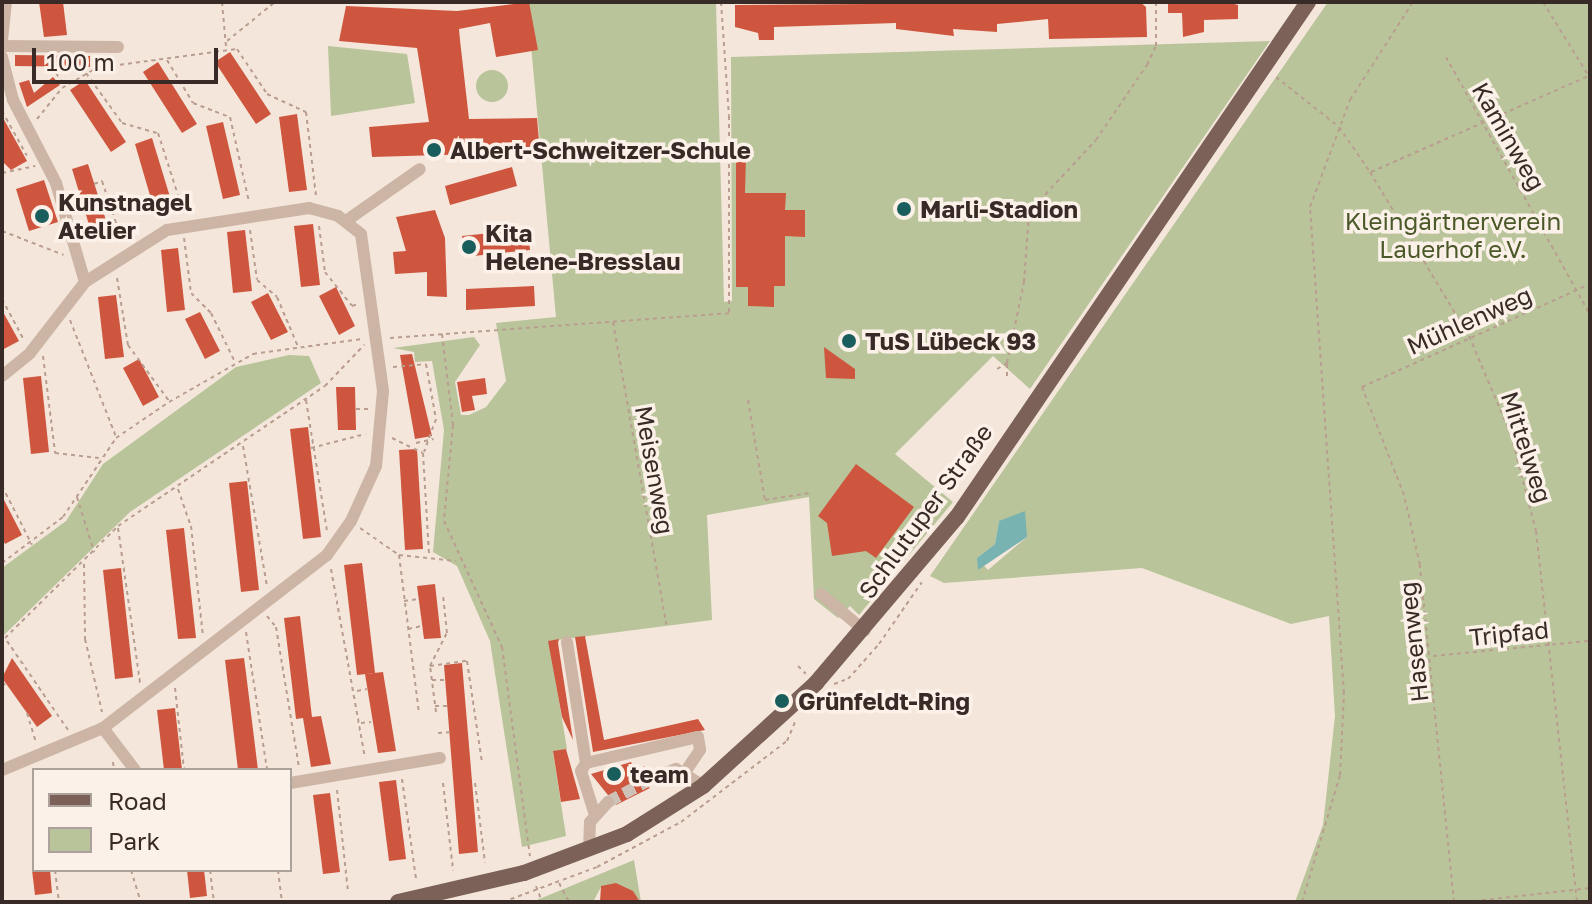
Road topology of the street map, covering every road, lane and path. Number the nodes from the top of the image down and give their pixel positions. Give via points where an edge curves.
1 (6, 2) edge
2 (222, 2) edge
3 (275, 2) edge
4 (721, 2) edge
5 (1156, 2) edge
6 (1308, 2) edge
7 (1413, 2) edge
8 (1543, 2) edge
9 (227, 41) junction
10 (2, 43) edge
11 (118, 47) dead end
12 (226, 48) junction
13 (2, 57) edge
14 (1446, 57) dead end
15 (166, 59) junction
16 (246, 63) junction
17 (240, 67) dead end
18 (174, 72) junction
19 (56, 73) dead end
20 (86, 73) junction
21 (1272, 74) dead end
22 (167, 77) dead end
23 (1589, 77) edge
24 (65, 86) junction
25 (100, 93) junction
26 (267, 94) junction
27 (95, 95) dead end
28 (261, 98) dead end
29 (193, 103) junction
30 (186, 107) dead end
31 (2, 111) edge
32 (122, 123) junction
33 (1483, 125) junction
34 (116, 126) dead end
35 (1339, 127) junction
36 (308, 132) junction
37 (299, 133) dead end
38 (29, 134) junction
39 (235, 140) junction
40 (228, 141) dead end
41 (165, 154) junction
42 (158, 156) dead end
43 (46, 160) junction
44 (33, 167) junction
45 (312, 169) junction
46 (420, 169) dead end
47 (304, 170) dead end
48 (1370, 172) junction
49 (2, 173) edge
50 (242, 173) junction
51 (235, 175) dead end
52 (94, 184) dead end
53 (175, 187) junction
54 (168, 189) dead end
55 (316, 198) dead end
56 (249, 202) dead end
57 (113, 215) junction
58 (184, 215) dead end
59 (318, 217) dead end
60 (105, 218) dead end
61 (249, 221) dead end
62 (346, 221) junction
63 (2, 231) edge
64 (183, 233) dead end
65 (321, 238) junction
66 (315, 239) dead end
67 (122, 241) dead end
68 (247, 246) dead end
69 (252, 246) junction
70 (80, 262) junction
71 (187, 263) junction
72 (180, 264) dead end
73 (324, 267) junction
74 (318, 268) dead end
75 (113, 270) dead end
76 (256, 273) junction
77 (250, 274) dead end
78 (85, 282) junction
79 (1590, 284) edge
80 (1579, 289) junction
81 (191, 293) junction
82 (184, 294) dead end
83 (2, 299) edge
84 (350, 302) junction
85 (365, 302) dead end
86 (345, 305) dead end
87 (283, 309) junction
88 (124, 310) junction
89 (118, 311) dead end
90 (278, 312) dead end
91 (1590, 315) edge
92 (70, 319) dead end
93 (613, 322) junction
94 (16, 325) junction
95 (217, 327) junction
96 (12, 328) dead end
97 (210, 331) dead end
98 (442, 334) junction
99 (1469, 336) junction
100 (383, 338) junction
101 (122, 340) dead end
102 (127, 340) junction
103 (25, 343) dead end
104 (299, 349) junction
105 (42, 351) dead end
106 (235, 362) junction
107 (1007, 363) junction
108 (390, 368) dead end
109 (997, 369) dead end
110 (154, 375) junction
111 (2, 376) edge
112 (149, 378) dead end
113 (1007, 380) dead end
114 (431, 384) junction
115 (422, 386) dead end
116 (1362, 387) joint
117 (306, 399) junction
118 (748, 400) dead end
119 (169, 402) junction
120 (356, 409) dead end
121 (372, 409) dead end
122 (436, 415) junction
123 (428, 417) dead end
124 (52, 434) junction
125 (370, 434) dead end
126 (47, 435) dead end
127 (387, 436) dead end
128 (116, 438) junction
129 (435, 439) junction
130 (415, 443) junction
131 (243, 445) junction
132 (317, 447) junction
133 (311, 448) dead end
134 (423, 453) junction
135 (101, 458) junction
136 (424, 465) junction
137 (418, 466) dead end
138 (315, 483) dead end
139 (321, 483) junction
140 (2, 486) edge
141 (178, 489) junction
142 (809, 493) dead end
143 (76, 496) junction
144 (426, 498) junction
145 (420, 499) dead end
146 (255, 500) junction
147 (249, 501) dead end
148 (16, 513) junction
149 (12, 515) dead end
150 (319, 518) dead end
151 (325, 518) junction
152 (118, 526) junction
153 (359, 527) dead end
154 (428, 531) junction
155 (422, 532) dead end
156 (259, 536) junction
157 (330, 536) dead end
158 (253, 537) dead end
159 (32, 545) junction
160 (193, 548) junction
161 (186, 549) dead end
162 (94, 552) junction
163 (399, 555) junction
164 (429, 555) junction
165 (458, 561) junction
166 (2, 563) edge
167 (84, 563) junction
168 (328, 565) dead end
169 (263, 571) junction
170 (257, 572) dead end
171 (190, 584) dead end
172 (197, 584) junction
173 (347, 585) dead end
174 (130, 587) junction
175 (338, 587) junction
176 (123, 588) dead end
177 (268, 593) dead end
178 (821, 594) dead end
179 (443, 597) dead end
180 (419, 599) dead end
181 (404, 601) junction
182 (267, 615) dead end
183 (201, 618) junction
184 (194, 619) dead end
185 (351, 621) dead end
186 (134, 623) junction
187 (342, 623) junction
188 (127, 624) dead end
189 (666, 624) dead end
190 (422, 626) dead end
191 (408, 629) junction
192 (246, 631) dead end
193 (865, 631) junction
194 (2, 634) edge
195 (286, 634) dead end
196 (277, 635) junction
197 (3, 639) edge
198 (204, 641) dead end
199 (1590, 641) edge
200 (567, 642) dead end
201 (1551, 645) junction
202 (1432, 656) junction
203 (355, 657) dead end
204 (137, 658) junction
205 (346, 658) junction
206 (131, 659) dead end
207 (430, 666) junction
208 (27, 668) junction
209 (290, 668) dead end
210 (282, 669) junction
211 (21, 672) dead end
212 (432, 680) junction
213 (446, 680) dead end
214 (175, 683) dead end
215 (141, 687) dead end
216 (367, 689) dead end
217 (357, 691) junction
218 (47, 697) junction
219 (42, 702) dead end
220 (294, 702) dead end
221 (286, 703) junction
222 (435, 706) junction
223 (449, 706) dead end
224 (436, 712) dead end
225 (27, 713) dead end
226 (419, 713) dead end
227 (103, 722) junction
228 (371, 722) dead end
229 (361, 723) junction
230 (453, 732) dead end
231 (438, 733) dead end
232 (70, 734) dead end
233 (305, 734) dead end
234 (296, 736) junction
235 (40, 748) dead end
236 (265, 753) junction
237 (256, 755) dead end
238 (440, 758) dead end
239 (113, 761) dead end
240 (366, 762) dead end
241 (482, 762) dead end
242 (586, 763) junction
243 (114, 768) edge
244 (134, 768) edge
245 (184, 768) edge
246 (267, 768) edge
247 (400, 769) dead end
248 (2, 770) edge
249 (686, 771) junction
250 (294, 778) edge
251 (651, 779) tunnel mouth
252 (336, 781) dead end
253 (475, 783) dead end
254 (451, 786) dead end
255 (703, 786) junction
256 (404, 792) junction
257 (398, 793) dead end
258 (608, 802) tunnel mouth
259 (339, 805) junction
260 (332, 806) dead end
261 (594, 812) junction
262 (454, 813) dead end
263 (446, 814) junction
264 (407, 818) junction
265 (401, 820) dead end
266 (341, 832) junction
267 (335, 833) dead end
268 (655, 837) dead end
269 (457, 838) dead end
270 (449, 840) junction
271 (411, 844) junction
272 (404, 845) dead end
273 (589, 850) junction
274 (344, 857) junction
275 (338, 858) dead end
276 (485, 862) dead end
277 (453, 870) dead end
278 (532, 870) junction
279 (55, 872) edge
280 (132, 872) edge
281 (210, 872) edge
282 (278, 872) edge
283 (416, 878) dead end
284 (211, 881) junction
285 (57, 882) junction
286 (206, 882) dead end
287 (558, 882) junction
288 (51, 883) dead end
289 (1590, 888) edge
290 (1576, 889) junction
291 (537, 891) junction
292 (348, 892) dead end
293 (408, 901) edge
294 (59, 902) edge
295 (141, 902) edge
296 (214, 902) edge
297 (282, 902) edge
298 (503, 902) edge
299 (542, 902) edge
300 (569, 902) edge
301 (1302, 902) edge
302 (1454, 902) edge
303 (1466, 902) edge
304 (1577, 902) edge

1 - 10 street
2 - 9 path
3 - 9 path
4 - 93 path via 729,116 730,313
5 - 107 path via 1156,46 1147,65 1096,140 1029,212
6 - 193 main road, Schlutuper Straße via 957,517
7 - 35 path
8 - 23 path
9 - 12 path
10 - 11 street
12 - 15 path
12 - 16 path via 237,49
13 - 38 street
14 - 33 path, Kaminweg
15 - 18 path
15 - 20 path
16 - 17 path
16 - 26 path
18 - 22 path
18 - 29 path
19 - 24 path
20 - 24 path
20 - 25 path
21 - 35 path, Mittelweg
23 - 33 path
24 - 38 path via 44,105
25 - 27 path
25 - 32 path
26 - 28 path
26 - 36 path via 306,112
29 - 30 path
29 - 39 path via 230,117
31 - 44 path
32 - 34 path
32 - 41 path via 158,133
33 - 48 path
33 - 80 path, Kaminweg
35 - 48 path, Mittelweg
35 - 301 path via 1316,183 1307,233 1344,711 1329,827
36 - 37 path
36 - 45 path
38 - 43 street
39 - 40 path
39 - 50 path
41 - 42 path
41 - 53 path
43 - 44 path
43 - 70 street
44 - 49 path
45 - 47 path
45 - 55 path
46 - 62 street
48 - 99 path, Mittelweg
50 - 51 path
50 - 56 path
52 - 57 path via 102,181
53 - 54 path
53 - 58 path
57 - 60 path
57 - 67 path
59 - 65 path
61 - 69 path
62 - 78 street via 309,208 201,220 139,243
62 - 100 street via 361,234 369,258
63 - 70 path
64 - 71 path
65 - 66 path
65 - 73 path
68 - 69 path
69 - 76 path
70 - 78 street
71 - 72 path
71 - 81 path
73 - 74 path
73 - 84 path
75 - 88 path
76 - 77 path
76 - 87 path
78 - 111 street via 30,353
79 - 80 path, Mühlenweg
80 - 91 path, Kaminweg
80 - 99 path, Mühlenweg
81 - 82 path
81 - 95 path
83 - 94 path
84 - 85 path
84 - 86 path
87 - 90 path
87 - 104 path
88 - 89 path
88 - 102 path
92 - 128 path
93 - 98 path
93 - 189 path, Meisenweg
94 - 96 path
94 - 103 path
95 - 97 path
95 - 106 path
98 - 100 path
98 - 165 path via 453,425 444,521
99 - 116 path, Mühlenweg
99 - 201 path, Mittelweg via 1511,435 1536,531
100 - 227 street via 376,466 327,555
101 - 102 path
102 - 110 path
104 - 106 path
104 - 117 path via 370,338
105 - 124 path
106 - 119 path
107 - 109 path
107 - 113 path
108 - 114 path via 426,364
110 - 112 path
110 - 119 path
114 - 115 path
114 - 122 path
116 - 202 path, Hasenweg via 1404,495
117 - 131 path
117 - 132 path
118 - 142 path via 765,500
119 - 128 path
120 - 121 path
122 - 123 path
122 - 129 path
124 - 126 path
124 - 135 path via 55,453
125 - 132 path
127 - 130 path
128 - 135 path
129 - 130 path
129 - 134 path
130 - 134 path
131 - 141 path
131 - 146 path
132 - 133 path
132 - 139 path
134 - 136 path
135 - 143 path
136 - 137 path
136 - 144 path
138 - 139 path
139 - 151 path
140 - 148 path
141 - 152 path
141 - 160 path
143 - 159 path
143 - 162 path
144 - 145 path
144 - 154 path
146 - 147 path
146 - 156 path
148 - 149 path
148 - 159 path
150 - 151 path
151 - 157 path
152 - 162 path
152 - 174 path
153 - 163 path
154 - 155 path
154 - 164 path
156 - 158 path
156 - 169 path
159 - 166 path
160 - 161 path
160 - 172 path
162 - 167 path
163 - 164 path
163 - 181 path
164 - 165 path
165 - 278 path via 502,647
167 - 197 path
167 - 227 path via 85,639
168 - 175 path
169 - 170 path
169 - 177 path
171 - 172 path
172 - 183 path
173 - 175 path
174 - 176 path
174 - 186 path
175 - 187 path
178 - 193 street
179 - 207 path via 447,633
180 - 181 path
181 - 191 path
182 - 196 path
183 - 184 path
183 - 198 path
185 - 187 path
186 - 188 path
186 - 204 path
187 - 205 path
190 - 191 path
191 - 226 path
192 - 236 path via 255,728
193 - 255 main road, Schlutuper Straße
194 - 197 path
195 - 196 path
196 - 210 path
197 - 208 path
199 - 201 path, Tripfad
200 - 242 street
201 - 202 path, Tripfad
201 - 290 path, Mittelweg
202 - 302 path, Hasenweg
203 - 205 path
204 - 206 path
204 - 215 path
205 - 217 path
207 - 212 path
207 - 241 path via 467,661
208 - 211 path
208 - 218 path
209 - 210 path
210 - 221 path
212 - 213 path
212 - 222 path
214 - 245 path
216 - 217 path
217 - 229 path
218 - 219 path
218 - 232 path
220 - 221 path
221 - 234 path
222 - 223 path
222 - 224 path
225 - 235 path via 22,716
227 - 244 street
227 - 248 street
228 - 229 path
229 - 240 path
230 - 231 path
233 - 234 path
234 - 250 path
236 - 237 path
236 - 246 path
238 - 250 street
239 - 243 path
242 - 249 street via 698,737 700,750
242 - 261 street via 581,771
247 - 256 path
249 - 251 street
249 - 255 street
252 - 259 path
253 - 276 path
254 - 263 path via 443,785
255 - 273 main road, Schlutuper Straße
256 - 257 path
256 - 264 path
258 - 261 street
259 - 260 path
259 - 266 path
261 - 273 street
262 - 263 path
263 - 270 path
264 - 265 path
264 - 271 path
266 - 267 path
266 - 274 path
268 - 287 path
269 - 270 path
270 - 277 path
271 - 272 path
271 - 283 path
273 - 278 main road, Schlutuper Straße
274 - 275 path
274 - 292 path
278 - 291 path
278 - 293 main road, Schlutuper Straße
279 - 285 path
280 - 295 path
281 - 284 path
282 - 297 path
284 - 286 path
284 - 296 path
285 - 288 path
285 - 294 path
287 - 291 path
287 - 300 path
289 - 290 path
290 - 303 path
290 - 304 path, Mittelweg
291 - 298 path
291 - 299 path

